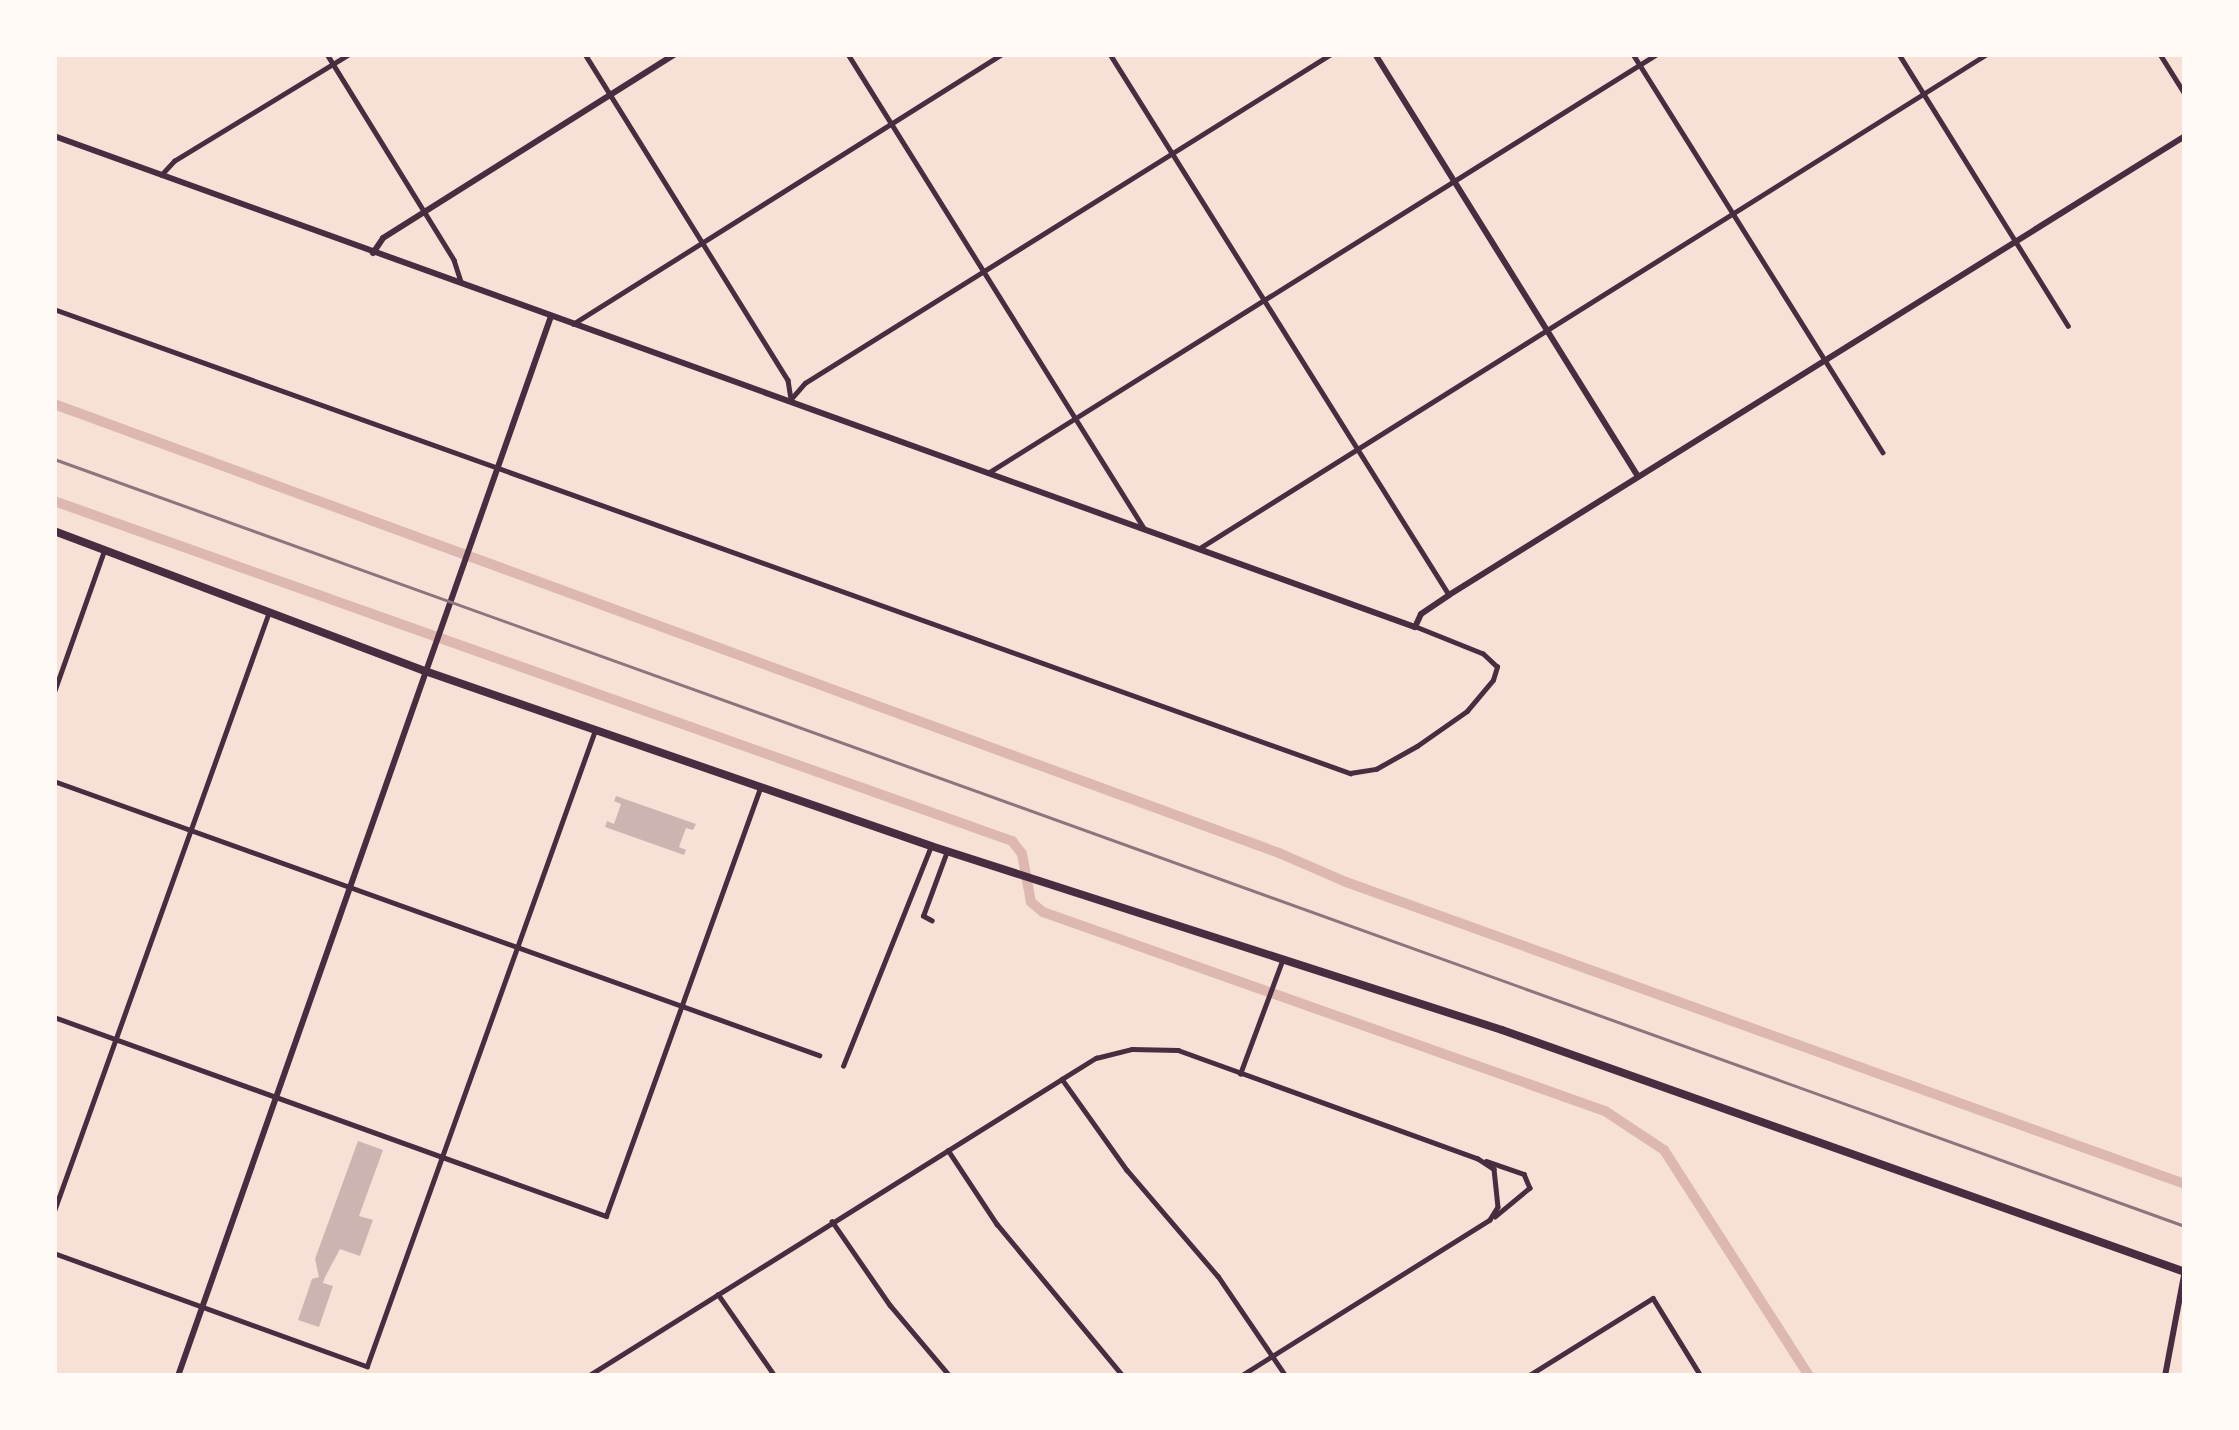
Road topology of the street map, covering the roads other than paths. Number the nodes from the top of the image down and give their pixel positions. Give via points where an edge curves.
1 (327, 54) edge
2 (349, 54) edge
3 (585, 54) edge
4 (675, 54) edge
5 (848, 54) edge
6 (1002, 54) edge
7 (1110, 54) edge
8 (1331, 54) edge
9 (1375, 54) edge
10 (1634, 54) edge
11 (1657, 54) edge
12 (1899, 54) edge
13 (1988, 54) edge
14 (2160, 54) edge
15 (333, 64) junction
16 (1640, 65) junction
17 (610, 94) junction
18 (1924, 94) junction
19 (2185, 94) edge
20 (892, 123) junction
21 (54, 136) edge
22 (2185, 136) edge
23 (1172, 153) junction
24 (161, 175) junction
25 (1454, 181) junction
26 (425, 211) junction
27 (1733, 213) junction
28 (702, 242) junction
29 (2016, 242) junction
30 (373, 253) junction
31 (984, 271) junction
32 (462, 283) junction
33 (1265, 300) junction
34 (54, 309) edge
35 (551, 316) junction
36 (573, 323) junction
37 (2068, 326) dead end
38 (1547, 330) junction
39 (1826, 362) junction
40 (791, 399) junction
41 (1076, 418) junction
42 (1357, 450) junction
43 (1883, 452) dead end
44 (496, 466) junction
45 (988, 473) junction
46 (1638, 476) junction
47 (1145, 529) junction
48 (54, 531) edge
49 (1201, 548) junction
50 (105, 549) junction
51 (1449, 595) junction
52 (269, 610) junction
53 (1415, 627) junction
54 (425, 671) junction
55 (54, 692) edge
56 (596, 727) junction
57 (54, 782) edge
58 (761, 785) junction
59 (188, 827) junction
60 (931, 846) junction
61 (947, 851) junction
62 (353, 889) junction
63 (932, 921) dead end
64 (516, 947) junction
65 (1283, 958) junction
66 (683, 1007) junction
67 (54, 1017) edge
68 (116, 1039) junction
69 (819, 1055) dead end
70 (843, 1066) dead end
71 (1240, 1074) junction
72 (1062, 1079) junction
73 (278, 1097) junction
74 (948, 1150) junction
75 (441, 1156) junction
76 (1477, 1158) junction
77 (54, 1211) edge
78 (1490, 1220) junction
79 (832, 1221) junction
80 (54, 1253) edge
81 (2185, 1271) edge
82 (718, 1294) junction
83 (203, 1307) junction
84 (1273, 1355) junction
85 (603, 1367) junction
86 (178, 1376) edge
87 (588, 1376) edge
88 (608, 1376) edge
89 (775, 1376) edge
90 (950, 1376) edge
91 (1123, 1376) edge
92 (1241, 1376) edge
93 (1286, 1376) edge
94 (1528, 1376) edge
95 (1701, 1376) edge
96 (2165, 1376) edge

1 - 15 street
2 - 15 street
3 - 17 street
4 - 17 street
5 - 20 street
6 - 20 street
7 - 23 street
8 - 23 street
9 - 25 street
10 - 16 street
11 - 16 street
12 - 18 street
13 - 18 street
14 - 19 street
15 - 24 street
15 - 26 street
16 - 25 street
16 - 27 street
17 - 26 street
17 - 28 street
18 - 27 street
18 - 29 street
20 - 28 street
20 - 31 street
21 - 24 street
22 - 29 street
23 - 31 street
23 - 33 street
24 - 30 street
25 - 33 street
25 - 38 street
26 - 30 street
26 - 32 street
27 - 38 street
27 - 39 street
28 - 36 street
28 - 40 street via 788,380
29 - 37 street
29 - 39 street
30 - 32 street
31 - 40 street
31 - 41 street
32 - 35 street
33 - 41 street
33 - 42 street
34 - 44 street
35 - 36 street
35 - 44 street
36 - 40 street
38 - 42 street
38 - 46 street
39 - 43 street
39 - 46 street
40 - 45 street
41 - 45 street
41 - 47 street
42 - 49 street
42 - 51 street
44 - 53 street via 1351,773 1376,769 1486,694 1497,667
44 - 54 street
45 - 47 street
46 - 51 street
47 - 49 street
48 - 50 main road
49 - 53 street
50 - 52 main road
50 - 55 street
51 - 53 street via 1420,614
52 - 54 main road
52 - 59 street
54 - 56 main road
54 - 62 street
56 - 58 main road
56 - 64 street
57 - 59 street
58 - 60 main road
58 - 66 street
59 - 62 street
59 - 68 street
60 - 61 main road
60 - 70 street
61 - 63 street via 923,916
61 - 65 main road
62 - 64 street
62 - 73 street
64 - 66 street
64 - 75 street
65 - 71 street
65 - 81 main road
66 - 69 street
66 - 75 street via 607,1216
67 - 68 street
68 - 73 street
68 - 77 street
71 - 72 street via 1178,1050 1132,1048
71 - 76 street
72 - 74 street
72 - 84 street
73 - 75 street
73 - 83 street
74 - 79 street
74 - 91 street via 997,1224
75 - 83 street via 367,1366
76 - 78 street via 1493,1169 1499,1188
76 - 78 street via 1524,1174 1530,1188
78 - 84 street
79 - 82 street
79 - 90 street
80 - 83 street
81 - 96 street
82 - 85 street
82 - 89 street
83 - 86 street
84 - 92 street
84 - 93 street
85 - 87 street
85 - 88 street
94 - 95 street via 1652,1298

